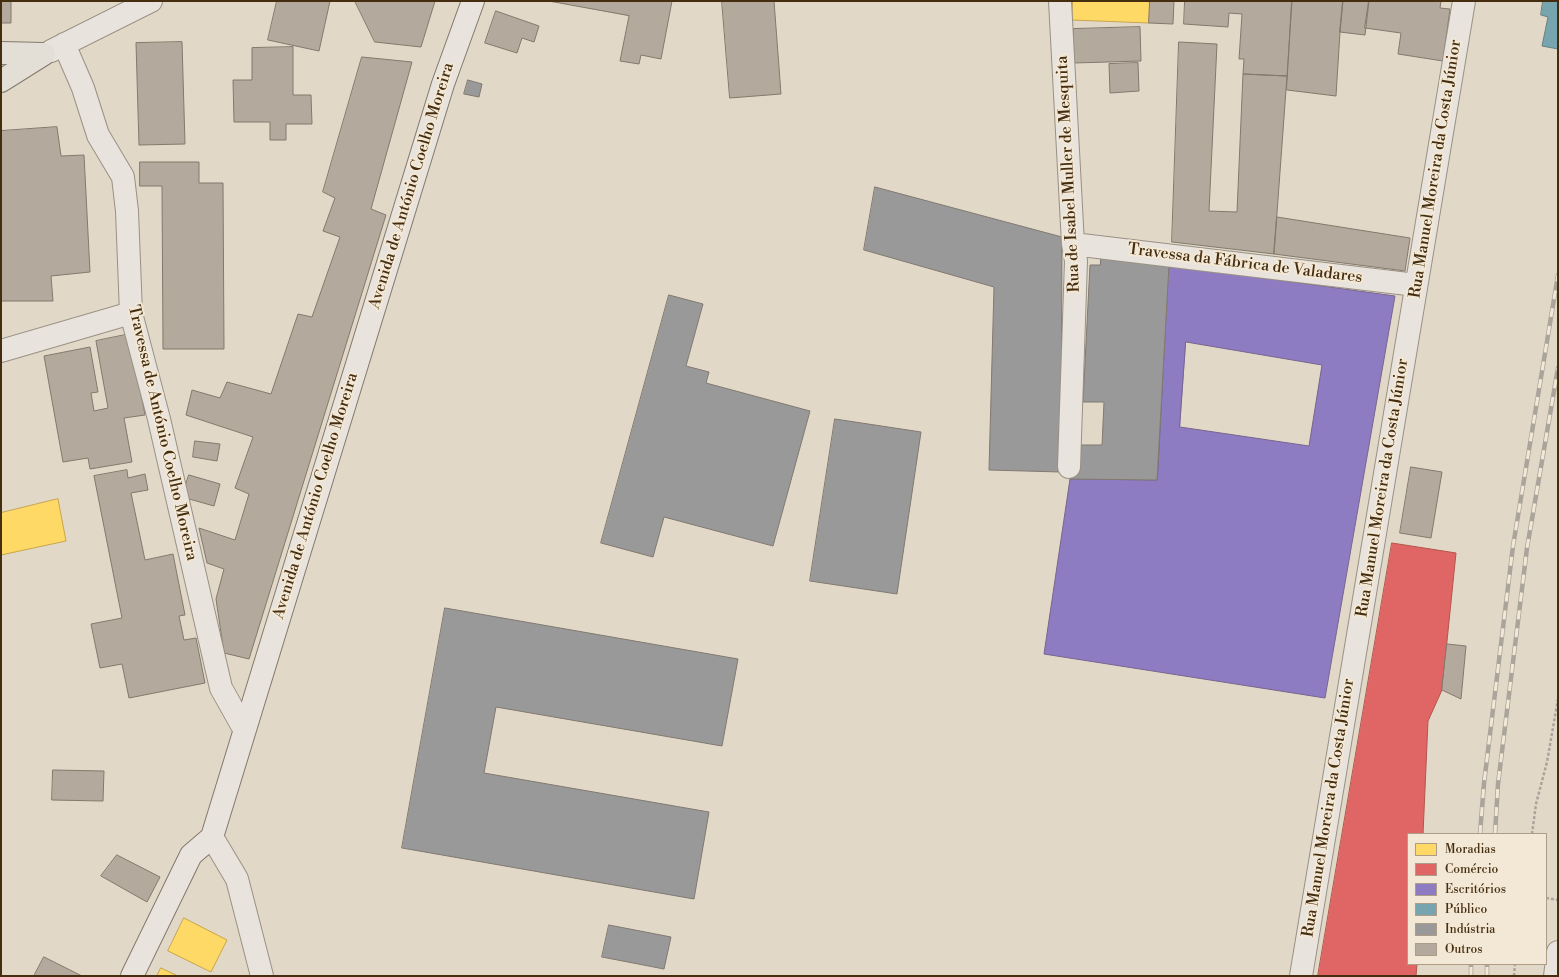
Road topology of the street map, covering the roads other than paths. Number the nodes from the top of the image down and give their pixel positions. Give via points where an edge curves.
1 (151, 1) edge
2 (472, 1) edge
3 (1060, 1) edge
4 (1464, 1) edge
5 (64, 44) junction
6 (1, 53) edge
7 (44, 54) junction
8 (1, 81) edge
9 (1073, 244) junction
10 (1416, 285) junction
11 (131, 313) junction
12 (1, 351) edge
13 (1069, 467) dead end
14 (244, 729) junction
15 (212, 837) junction
16 (1558, 952) edge
17 (132, 976) edge
18 (262, 976) edge
19 (1301, 976) edge
20 (1555, 976) edge

1 - 5 street
2 - 14 street, Avenida de António Coelho Moreira via 440,91
3 - 9 street, Rua de Isabel Muller de Mesquita
4 - 10 street, Rua Manuel Moreira da Costa Júnior
5 - 7 street
5 - 11 street, Travessa de António Coelho Moreira via 83,88 98,134 123,177
6 - 7 highway
7 - 8 highway
9 - 10 street, Travessa da Fábrica de Valadares
9 - 13 street, Rua de Isabel Muller de Mesquita via 1076,260
10 - 19 street, Rua Manuel Moreira da Costa Júnior
11 - 12 street
11 - 14 street, Travessa de António Coelho Moreira via 159,419 221,688
14 - 15 street, Avenida de António Coelho Moreira
15 - 17 street via 191,855
15 - 18 street via 237,879
16 - 20 street

